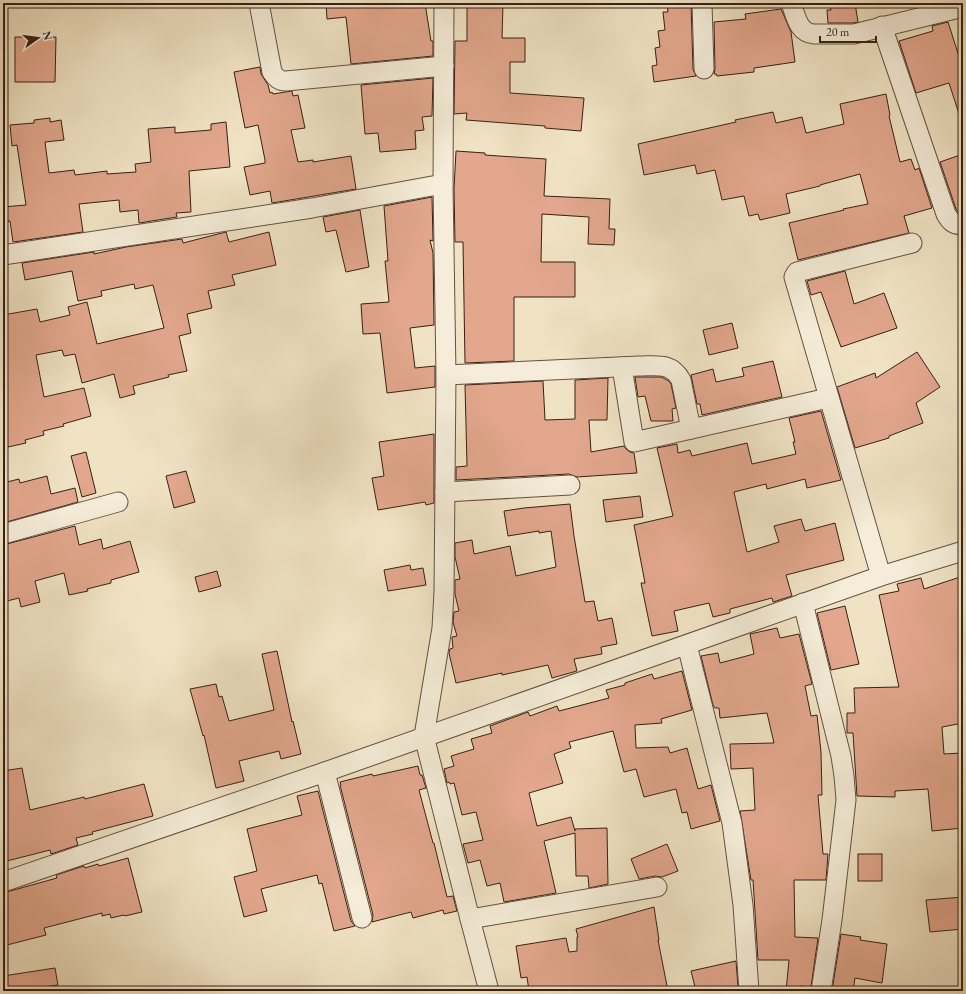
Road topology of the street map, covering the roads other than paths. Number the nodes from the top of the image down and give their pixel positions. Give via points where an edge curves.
1 (259, 3) edge
2 (444, 3) edge
3 (702, 3) edge
4 (791, 3) edge
5 (963, 7) edge
6 (882, 26) junction
7 (444, 66) junction
8 (704, 69) dead end
9 (443, 184) junction
10 (963, 224) edge
11 (912, 243) dead end
12 (3, 256) edge
13 (622, 367) junction
14 (446, 375) junction
15 (828, 398) junction
16 (691, 429) junction
17 (570, 486) dead end
18 (445, 492) junction
19 (118, 502) dead end
20 (3, 534) edge
21 (963, 551) edge
22 (881, 576) junction
23 (802, 603) junction
24 (688, 645) junction
25 (424, 736) junction
26 (325, 772) junction
27 (3, 882) edge
28 (657, 887) dead end
29 (362, 918) dead end
30 (470, 919) junction
31 (489, 991) edge
32 (749, 991) edge
33 (821, 991) edge

1 - 7 street via 272,72 281,81
2 - 7 street
3 - 8 street
4 - 6 street via 801,28 808,34 854,34
5 - 6 street
6 - 10 street via 946,214 951,222
7 - 9 street
9 - 12 street via 312,208
9 - 14 street
11 - 15 street via 795,274 796,287
13 - 14 street
13 - 16 street via 666,366 677,373 683,386
13 - 16 street via 634,442
14 - 18 street
15 - 16 street
15 - 22 street
17 - 18 street
18 - 25 street via 442,628
19 - 20 street
21 - 22 street
22 - 23 street
23 - 24 street
23 - 33 street via 841,756 846,800
24 - 25 street
24 - 32 street via 732,823 743,905
25 - 26 street
25 - 30 street
26 - 27 street
26 - 29 street
28 - 30 street
30 - 31 street

